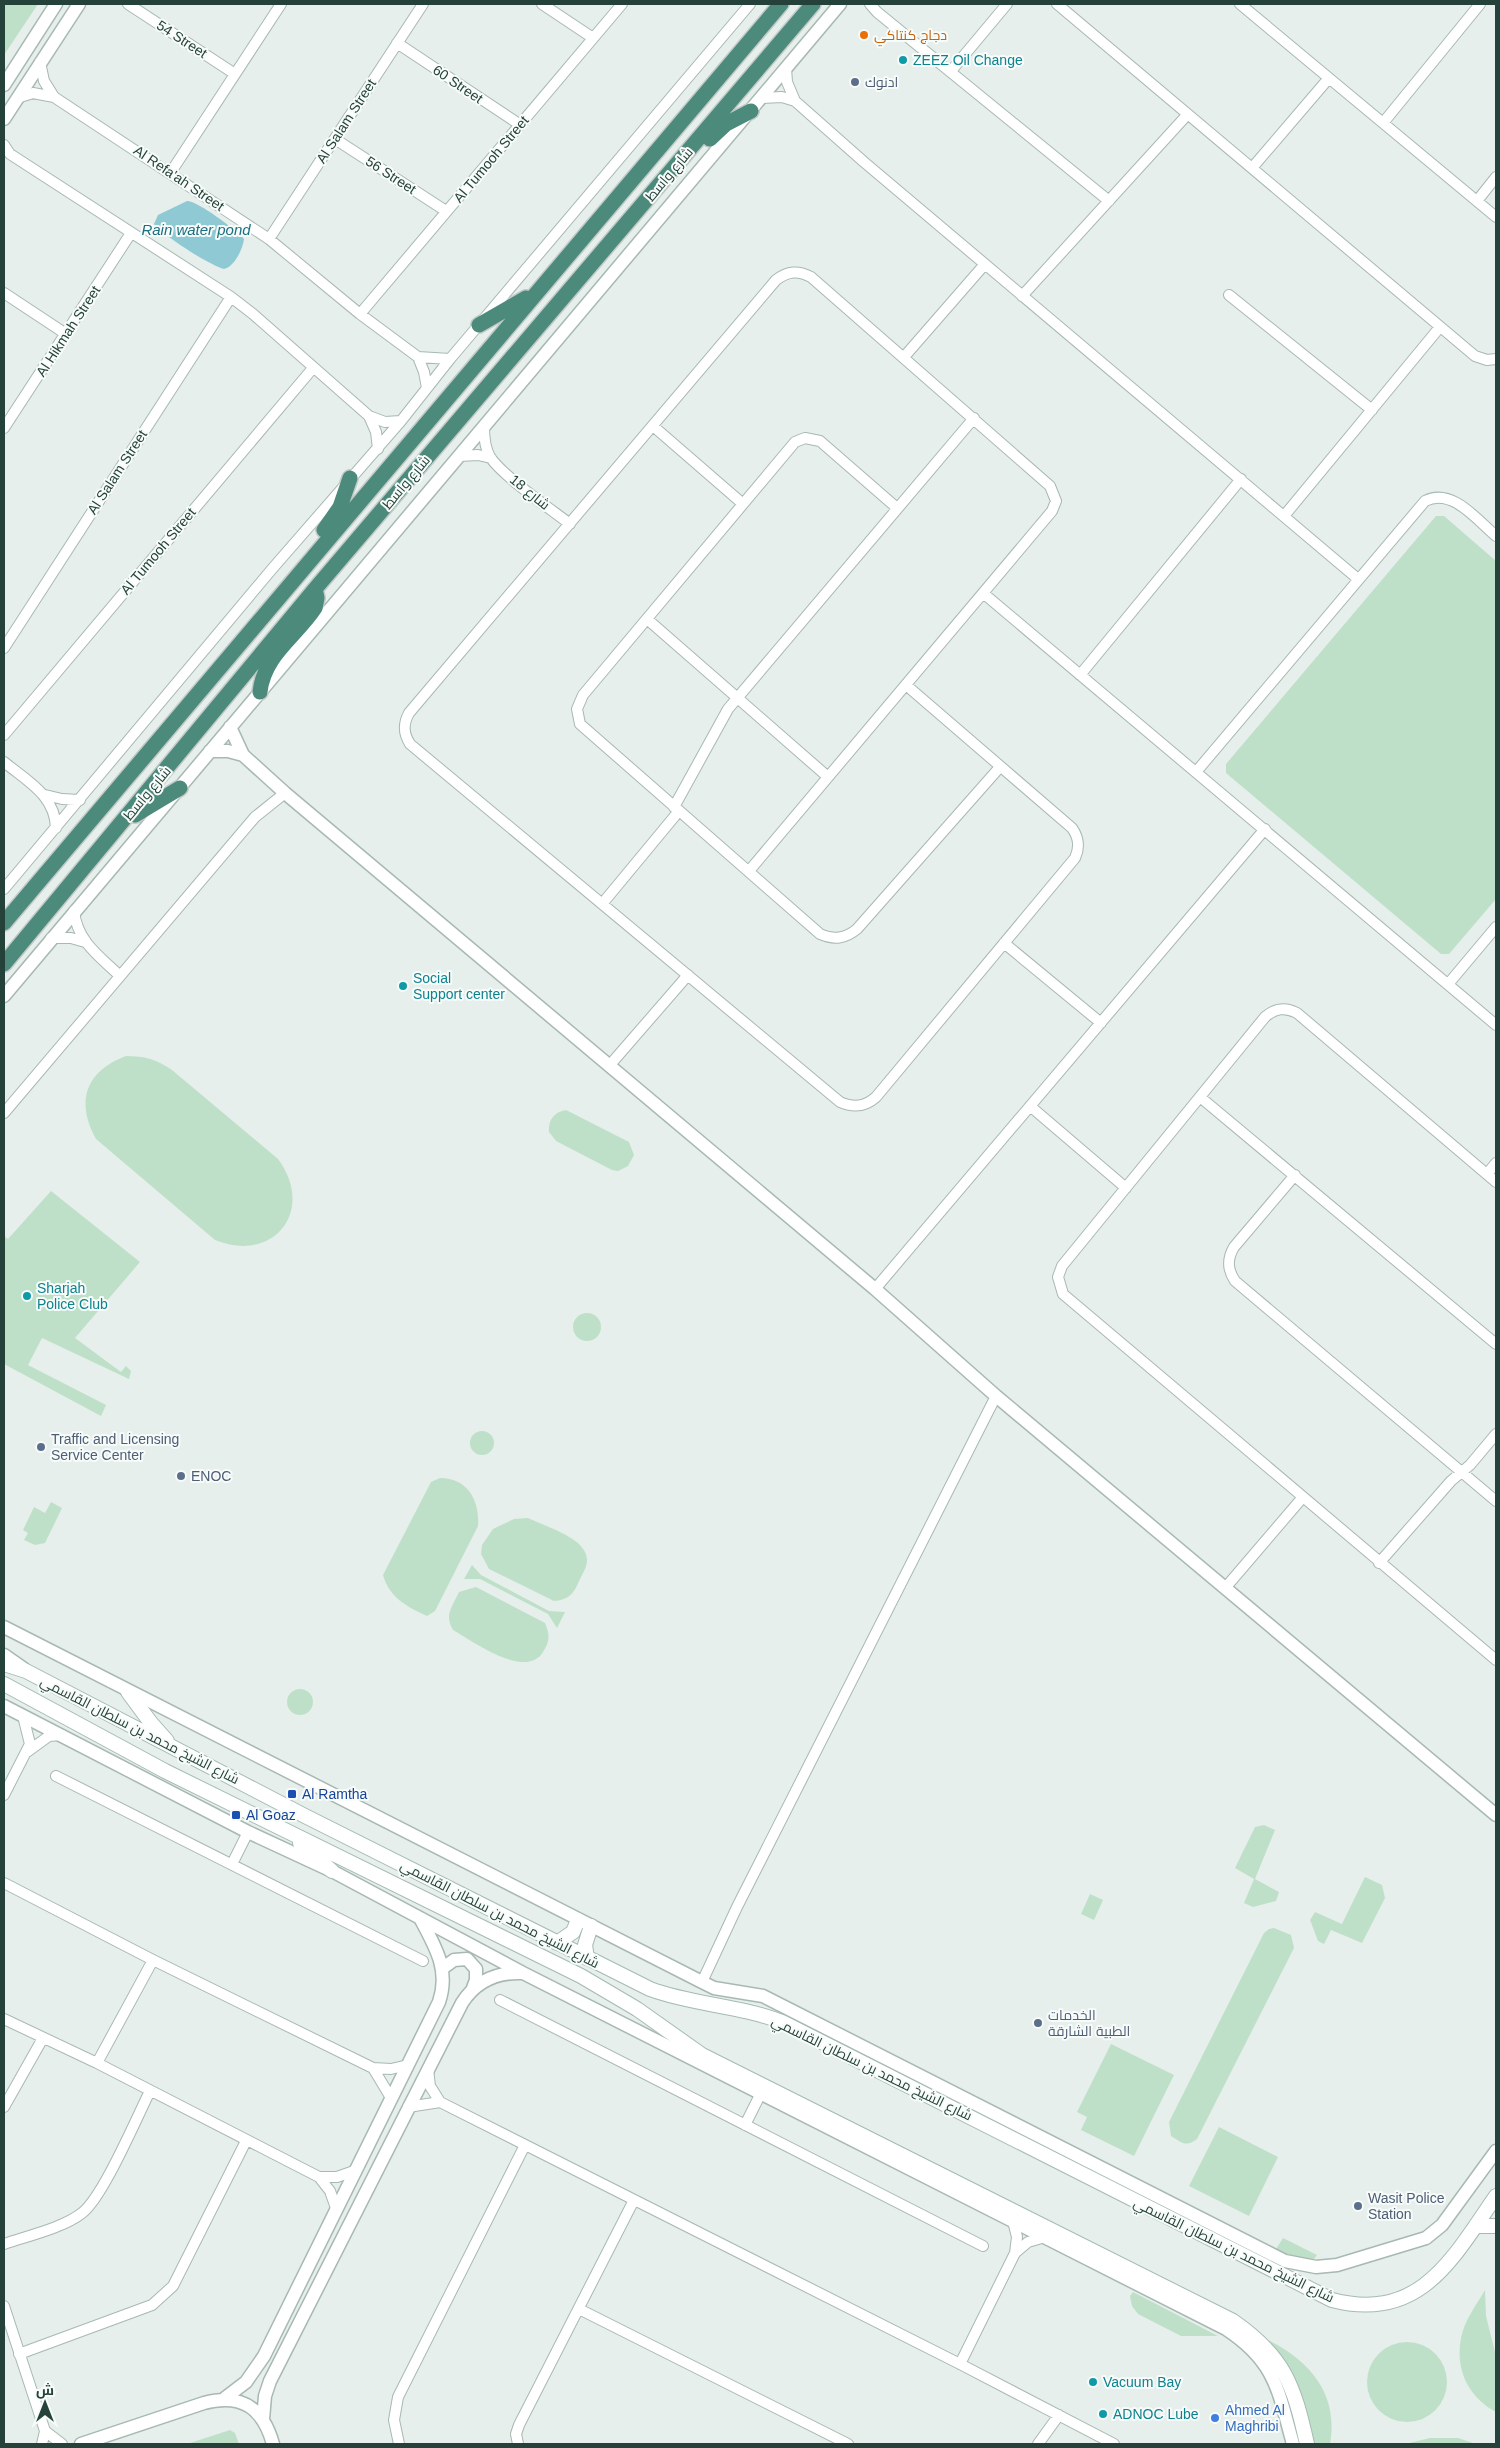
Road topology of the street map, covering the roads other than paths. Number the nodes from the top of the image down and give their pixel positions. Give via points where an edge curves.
1 (56, 4) edge
2 (79, 4) edge
3 (128, 4) edge
4 (281, 4) edge
5 (423, 4) edge
6 (542, 4) edge
7 (622, 4) edge
8 (750, 4) edge
9 (781, 4) edge
10 (813, 4) edge
11 (840, 4) edge
12 (1008, 4) edge
13 (1056, 4) edge
14 (1240, 4) edge
15 (1480, 4) edge
16 (874, 8) edge
17 (593, 38) junction
18 (397, 43) junction
19 (40, 62) junction
20 (786, 68) junction
21 (951, 72) junction
22 (235, 74) junction
23 (1329, 78) junction
24 (4, 85) edge
25 (54, 97) junction
26 (17, 98) junction
27 (761, 98) junction
28 (795, 101) junction
29 (751, 111) junction
30 (1187, 115) junction
31 (4, 119) edge
32 (1383, 123) junction
33 (519, 124) junction
34 (335, 139) junction
35 (4, 145) edge
36 (7, 154) edge
37 (1252, 168) junction
38 (170, 172) junction
39 (1496, 177) edge
40 (660, 184) junction
41 (1109, 201) junction
42 (1477, 201) junction
43 (446, 211) junction
44 (1496, 217) edge
45 (131, 233) junction
46 (269, 239) junction
47 (985, 264) junction
48 (541, 287) junction
49 (4, 293) edge
50 (1229, 295) dead end
51 (1022, 296) junction
52 (231, 297) junction
53 (360, 314) junction
54 (479, 325) junction
55 (1440, 327) junction
56 (66, 334) junction
57 (418, 357) junction
58 (904, 357) junction
59 (450, 359) junction
60 (1496, 359) edge
61 (313, 368) junction
62 (427, 388) junction
63 (1372, 410) junction
64 (369, 416) junction
65 (974, 418) junction
66 (401, 421) junction
67 (653, 426) junction
68 (484, 427) junction
69 (4, 428) edge
70 (378, 449) junction
71 (459, 456) junction
72 (491, 458) junction
73 (350, 478) junction
74 (1241, 480) junction
75 (744, 504) junction
76 (898, 508) junction
77 (1284, 516) junction
78 (570, 524) junction
79 (1496, 536) edge
80 (1358, 579) junction
81 (294, 582) junction
82 (315, 588) junction
83 (983, 594) junction
84 (647, 619) junction
85 (4, 648) edge
86 (1080, 675) junction
87 (906, 685) junction
88 (260, 692) junction
89 (737, 698) junction
90 (230, 727) junction
91 (4, 735) edge
92 (210, 751) junction
93 (243, 755) junction
94 (4, 762) edge
95 (1000, 767) junction
96 (1196, 772) junction
97 (828, 777) junction
98 (180, 788) junction
99 (285, 792) junction
100 (45, 795) junction
101 (80, 800) junction
102 (676, 809) junction
103 (123, 822) junction
104 (56, 828) junction
105 (1265, 830) junction
106 (749, 871) junction
107 (4, 889) edge
108 (602, 904) junction
109 (74, 911) junction
110 (4, 924) edge
111 (1496, 927) edge
112 (51, 938) junction
113 (84, 942) junction
114 (1004, 943) junction
115 (4, 964) edge
116 (120, 975) junction
117 (688, 975) junction
118 (1449, 983) junction
119 (4, 996) edge
120 (1101, 1023) junction
121 (1496, 1024) edge
122 (609, 1066) junction
123 (1200, 1096) junction
124 (1030, 1106) junction
125 (4, 1113) edge
126 (1496, 1163) edge
127 (1487, 1174) junction
128 (1295, 1176) junction
129 (1496, 1182) edge
130 (1126, 1188) junction
131 (875, 1289) junction
132 (1496, 1344) edge
133 (996, 1396) junction
134 (1496, 1434) edge
135 (1461, 1472) junction
136 (1303, 1497) junction
137 (1496, 1501) edge
138 (1379, 1562) junction
139 (1226, 1587) junction
140 (4, 1627) edge
141 (4, 1655) edge
142 (1496, 1660) edge
143 (4, 1664) edge
144 (26, 1671) junction
145 (4, 1684) edge
146 (10, 1691) edge
147 (128, 1692) junction
148 (4, 1706) edge
149 (23, 1716) junction
150 (62, 1735) junction
151 (177, 1750) junction
152 (26, 1752) junction
153 (56, 1776) dead end
154 (4, 1795) edge
155 (1496, 1815) edge
156 (248, 1832) junction
157 (292, 1835) junction
158 (232, 1864) junction
159 (332, 1872) junction
160 (4, 1883) edge
161 (420, 1918) junction
162 (584, 1923) junction
163 (557, 1943) junction
164 (587, 1958) junction
165 (153, 1960) junction
166 (423, 1961) dead end
167 (443, 1968) junction
168 (523, 1973) junction
169 (702, 1982) junction
170 (473, 1988) junction
171 (500, 2000) dead end
172 (4, 2019) edge
173 (43, 2038) junction
174 (97, 2063) junction
175 (408, 2065) junction
176 (373, 2068) junction
177 (428, 2068) junction
178 (150, 2090) junction
179 (761, 2094) junction
180 (391, 2098) junction
181 (440, 2102) junction
182 (4, 2107) edge
183 (408, 2107) junction
184 (746, 2125) junction
185 (246, 2141) junction
186 (525, 2144) junction
187 (1496, 2151) edge
188 (354, 2171) junction
189 (319, 2177) junction
190 (946, 2182) junction
191 (1496, 2196) edge
192 (634, 2200) junction
193 (336, 2208) junction
194 (1013, 2221) junction
195 (1476, 2226) junction
196 (1496, 2226) edge
197 (1044, 2237) junction
198 (4, 2244) edge
199 (983, 2246) dead end
200 (1014, 2253) junction
201 (4, 2306) edge
202 (579, 2309) junction
203 (20, 2354) junction
204 (264, 2356) junction
205 (960, 2364) junction
206 (278, 2366) junction
207 (225, 2398) junction
208 (1059, 2415) junction
209 (263, 2419) junction
210 (45, 2432) junction
211 (42, 2444) edge
212 (62, 2444) edge
213 (81, 2444) edge
214 (273, 2444) edge
215 (399, 2444) edge
216 (518, 2444) edge
217 (848, 2444) edge
218 (1038, 2444) edge
219 (1114, 2444) edge
220 (1292, 2444) edge
221 (1307, 2444) edge

1 - 24 street
2 - 19 street
3 - 22 street, 54 Street
4 - 22 street
5 - 18 street, Al Salam Street
6 - 17 street
7 - 17 street, Al Tumooh Street
8 - 54 street
9 - 48 highway, شارع واسط
10 - 40 highway, شارع واسط
11 - 20 street
12 - 21 street
13 - 30 street
14 - 23 street
15 - 32 street
16 - 21 street
17 - 33 street, Al Tumooh Street
18 - 33 street, 60 Street
18 - 34 street, Al Salam Street
19 - 25 street via 44,81
19 - 26 street
20 - 27 street
20 - 28 street via 787,82
21 - 41 street
22 - 38 street
23 - 32 street
23 - 37 street
25 - 26 street, Al Refa'ah Street via 33,93
25 - 38 street, Al Refa'ah Street
26 - 31 street
27 - 28 street via 782,97
27 - 29 street
28 - 47 street
29 - 40 highway via 718,130 676,176
29 - 68 street
30 - 37 street
30 - 41 street
32 - 42 street
33 - 43 street, Al Tumooh Street
34 - 43 street, 56 Street
34 - 46 street, Al Salam Street
35 - 36 street
36 - 45 street
37 - 55 street
38 - 46 street, Al Refa'ah Street
39 - 42 street
40 - 82 highway, شارع واسط
41 - 51 street
42 - 44 street
43 - 53 street, Al Tumooh Street
45 - 52 street
45 - 56 street, Al Hikmah Street
46 - 53 street, Al Refa'ah Street
47 - 51 street
47 - 58 street
48 - 54 highway
48 - 81 highway, شارع واسط
49 - 56 street
50 - 63 street
51 - 74 street
52 - 61 street
52 - 85 street, Al Salam Street
53 - 57 street, Al Refa'ah Street
54 - 59 street
55 - 60 street via 1475,356
55 - 63 street
56 - 69 street, Al Hikmah Street
57 - 59 street
57 - 62 street
58 - 65 street
58 - 67 street via 811,277 789,272 776,280
59 - 62 street
61 - 64 street
61 - 91 street, Al Tumooh Street
62 - 66 street
63 - 77 street
64 - 66 street via 385,422
64 - 70 street via 376,432
65 - 76 street
65 - 83 street via 1050,486 1056,501 1052,511
66 - 70 street
67 - 75 street
67 - 78 street
68 - 71 street
68 - 72 street
70 - 73 street
71 - 72 street
71 - 88 street
72 - 78 street, شارع 18
73 - 81 highway via 337,514 298,562
73 - 101 street
74 - 77 street
74 - 86 street
75 - 76 street via 796,442 810,437 820,441
75 - 84 street
76 - 89 street
77 - 80 street
78 - 108 street via 409,713 404,732 410,744
79 - 80 street via 1451,499 1430,499 1421,505
80 - 96 street
81 - 110 highway, شارع واسط
82 - 88 highway via 315,608 268,664
82 - 103 highway, شارع واسط
83 - 86 street
83 - 87 street
84 - 89 street
84 - 102 street via 583,695 578,717 585,730
86 - 96 street
87 - 95 street
87 - 97 street
88 - 90 street
89 - 97 street
89 - 102 street via 720,721
90 - 92 street
90 - 93 street
92 - 93 street via 224,750
92 - 98 street
93 - 99 street
94 - 100 street
95 - 106 street via 851,934 835,938 820,934
95 - 114 street via 1072,828 1079,846 1075,858
96 - 105 street
97 - 106 street
98 - 103 highway
98 - 109 street
99 - 116 street via 255,817
99 - 122 street
100 - 101 street
100 - 104 street via 54,810
101 - 104 street
102 - 106 street
102 - 108 street
103 - 115 highway, شارع واسط
104 - 107 street
105 - 118 street
105 - 120 street
108 - 117 street
109 - 112 street
109 - 113 street
111 - 118 street
112 - 113 street via 65,937
112 - 119 street
113 - 116 street
114 - 117 street via 876,1097 855,1106 840,1102
114 - 120 street
116 - 125 street
117 - 122 street
118 - 121 street
120 - 124 street
122 - 131 street
123 - 127 street via 1264,1017 1276,1010 1291,1010
123 - 128 street
123 - 130 street
124 - 130 street
124 - 131 street
126 - 127 street
127 - 129 street
128 - 132 street
128 - 135 street via 1234,1247 1228,1260 1231,1275
130 - 136 street via 1062,1266 1058,1277 1060,1289
131 - 133 street
133 - 139 street
133 - 169 street
134 - 135 street
135 - 137 street
135 - 138 street
136 - 138 street
136 - 139 street
138 - 142 street
139 - 155 street
140 - 147 street
141 - 144 street
143 - 144 main road, شارع الشيخ محمد بن سلطان القاسمي
144 - 151 main road, شارع الشيخ محمد بن سلطان القاسمي
145 - 146 main road, شارع الشيخ محمد بن سلطان القاسمي
146 - 157 main road, شارع الشيخ محمد بن سلطان القاسمي
147 - 151 main road
147 - 162 street
148 - 149 street
149 - 150 street
149 - 152 street via 30,1744
150 - 152 street via 49,1736
150 - 156 street
151 - 163 main road, شارع الشيخ محمد بن سلطان القاسمي
152 - 154 street
153 - 158 street
156 - 158 street
156 - 159 street
157 - 159 main road
157 - 190 main road, شارع الشيخ محمد بن سلطان القاسمي via 581,1976 637,2008 702,2055
158 - 166 street
159 - 161 street
160 - 165 street
161 - 167 street via 438,1950
161 - 168 street
162 - 163 main road
162 - 164 main road
162 - 169 street
163 - 164 main road, شارع الشيخ محمد بن سلطان القاسمي
164 - 195 main road, شارع الشيخ محمد بن سلطان القاسمي via 661,1993 738,2008 782,2022 1332,2300 1380,2304 1415,2293 1443,2270
165 - 174 street
165 - 176 street
167 - 170 street via 454,1960 467,1959 476,1969
167 - 175 street via 441,1995
168 - 170 street via 492,1977
168 - 179 street
169 - 187 street via 714,1988 764,1996 1295,2264 1337,2265 1426,2238 1442,2225
170 - 177 street via 457,2011
171 - 184 street
172 - 173 street
173 - 174 street
173 - 182 street
174 - 178 street
175 - 176 street
175 - 180 street
176 - 180 street
177 - 181 street via 430,2086
177 - 183 street
178 - 185 street
178 - 198 street via 89,2207 73,2219
179 - 184 street
179 - 190 street
180 - 188 street
181 - 183 street
181 - 186 street
183 - 206 street
184 - 199 street
185 - 189 street
185 - 203 street via 167,2294 144,2309
186 - 192 street
186 - 215 street via 398,2397 394,2420
188 - 189 street via 337,2177
188 - 193 street
189 - 193 street via 330,2191
190 - 194 street
190 - 221 main road, شارع الشيخ محمد بن سلطان القاسمي via 1245,2329 1267,2349 1284,2373 1297,2399
191 - 195 main road, شارع الشيخ محمد بن سلطان القاسمي
192 - 202 street
192 - 205 street
193 - 204 street
194 - 197 street
194 - 200 street via 1017,2237
195 - 196 main road
197 - 200 street via 1028,2242
197 - 220 street via 1207,2319 1248,2345 1274,2378
200 - 205 street
201 - 203 street
202 - 216 street via 519,2426 516,2434
202 - 217 street
203 - 210 street
204 - 206 street
204 - 207 street via 246,2382
205 - 208 street
206 - 209 street via 267,2388
207 - 209 street via 246,2404
207 - 213 street
208 - 218 street
208 - 219 street
209 - 214 street
210 - 211 street
210 - 212 street

